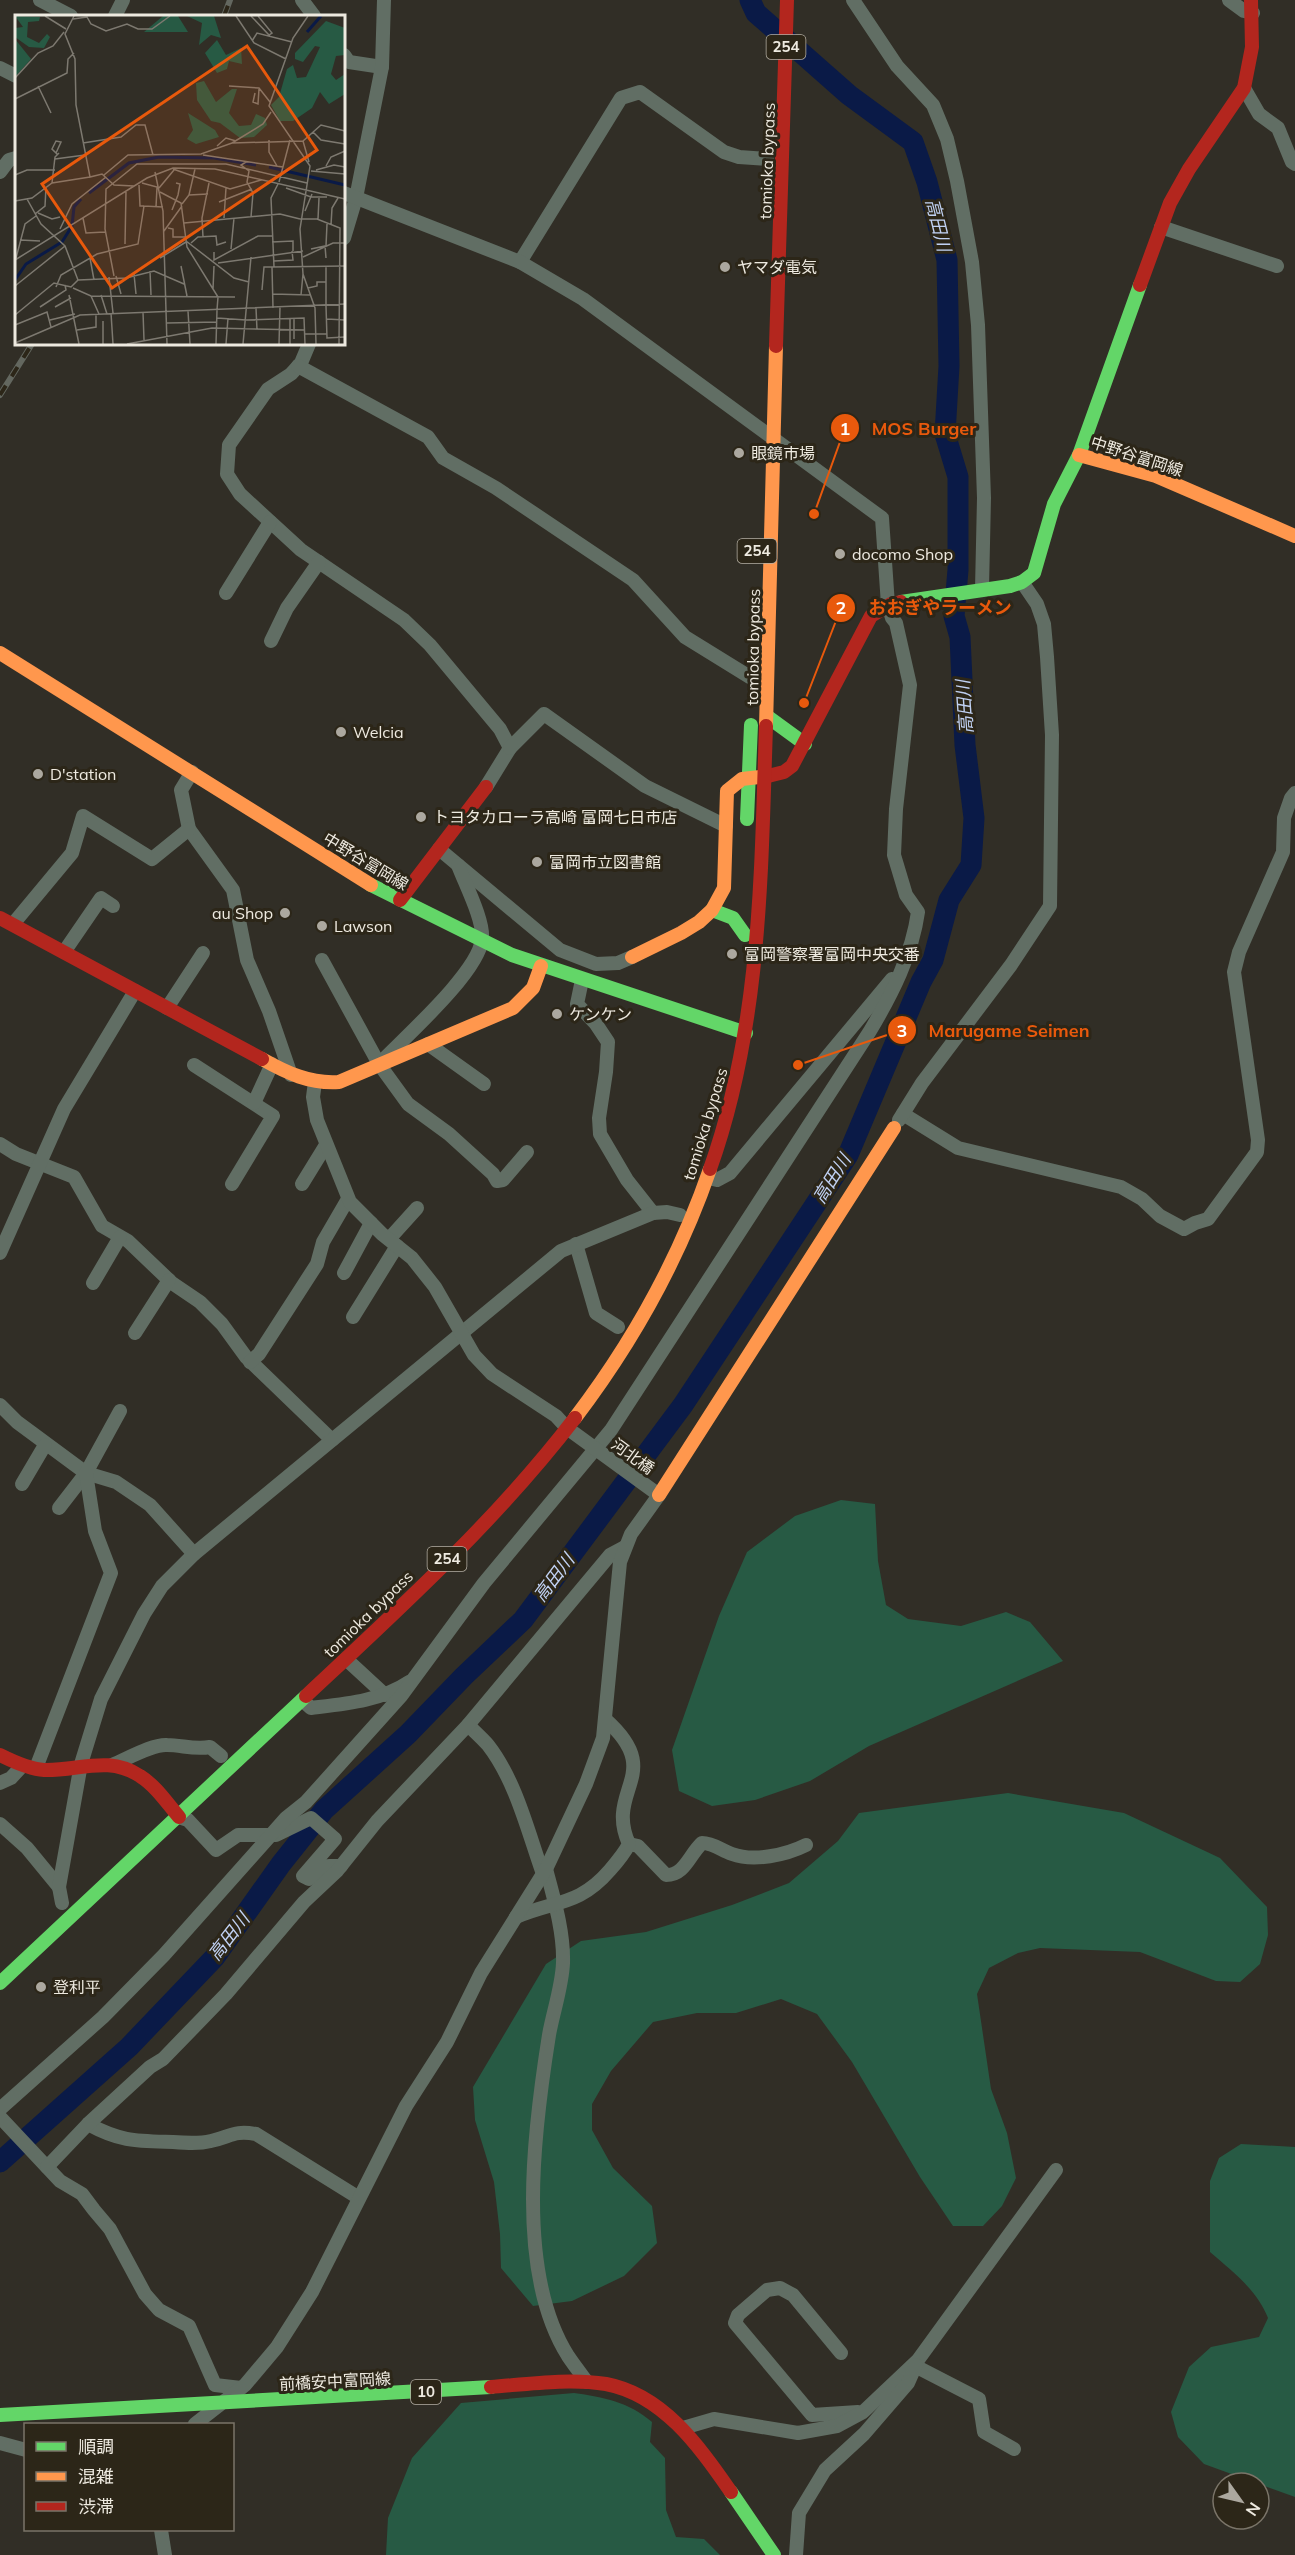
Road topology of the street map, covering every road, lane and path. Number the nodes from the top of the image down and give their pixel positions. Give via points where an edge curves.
1 (40, 0) edge
2 (123, 0) edge
3 (302, 0) edge
4 (384, 0) edge
5 (787, 0) edge
6 (853, 0) edge
7 (1229, 0) edge
8 (1252, 6) edge
9 (69, 15) edge
10 (116, 15) edge
11 (313, 15) edge
12 (345, 56) edge
13 (382, 67) junction
14 (0, 68) edge
15 (15, 76) edge
16 (1244, 88) junction
17 (15, 158) edge
18 (767, 159) dead end
19 (1295, 164) edge
20 (0, 172) edge
21 (350, 195) edge
22 (766, 216) dead end
23 (1161, 227) junction
24 (345, 231) edge
25 (520, 262) junction
26 (1277, 266) dead end
27 (308, 345) edge
28 (298, 366) junction
29 (761, 428) junction
30 (773, 437) junction
31 (1079, 455) junction
32 (270, 522) junction
33 (1295, 536) edge
34 (319, 562) junction
35 (1022, 582) junction
36 (979, 589) junction
37 (226, 593) dead end
38 (890, 605) junction
39 (271, 641) dead end
40 (0, 653) edge
41 (753, 685) joint
42 (751, 715) dead end
43 (768, 717) junction
44 (805, 744) junction
45 (510, 748) junction
46 (192, 772) junction
47 (748, 776) junction
48 (765, 776) junction
49 (486, 787) joint
50 (1295, 793) edge
51 (726, 826) junction
52 (747, 828) dead end
53 (189, 829) junction
54 (439, 849) junction
55 (458, 865) junction
56 (746, 887) dead end
57 (400, 900) junction
58 (113, 906) dead end
59 (712, 910) junction
60 (0, 918) edge
61 (13, 924) junction
62 (745, 935) junction
63 (482, 942) junction
64 (64, 952) junction
65 (203, 953) dead end
66 (632, 957) joint
67 (322, 960) dead end
68 (541, 966) junction
69 (903, 966) junction
70 (582, 980) junction
71 (135, 991) junction
72 (167, 1008) junction
73 (740, 1032) junction
74 (428, 1044) junction
75 (272, 1064) junction
76 (379, 1064) junction
77 (194, 1065) dead end
78 (291, 1075) junction
79 (315, 1082) junction
80 (484, 1083) dead end
81 (254, 1103) junction
82 (903, 1114) junction
83 (894, 1128) joint
84 (0, 1144) edge
85 (326, 1144) junction
86 (527, 1152) dead end
87 (41, 1164) junction
88 (708, 1178) junction
89 (232, 1184) dead end
90 (302, 1184) dead end
91 (348, 1198) junction
92 (417, 1208) dead end
93 (653, 1213) junction
94 (680, 1215) junction
95 (371, 1224) junction
96 (120, 1237) junction
97 (393, 1242) junction
98 (576, 1244) junction
99 (0, 1253) edge
100 (344, 1273) dead end
101 (169, 1280) junction
102 (93, 1283) dead end
103 (644, 1285) dead end
104 (353, 1317) dead end
105 (618, 1327) dead end
106 (135, 1333) dead end
107 (461, 1333) junction
108 (250, 1362) junction
109 (0, 1405) edge
110 (120, 1411) dead end
111 (567, 1428) junction
112 (332, 1440) junction
113 (45, 1445) junction
114 (595, 1449) junction
115 (86, 1473) junction
116 (22, 1484) dead end
117 (655, 1492) junction
118 (59, 1508) dead end
119 (625, 1547) junction
120 (194, 1554) junction
121 (419, 1570) dead end
122 (346, 1659) junction
123 (413, 1680) junction
124 (385, 1695) junction
125 (302, 1700) junction
126 (265, 1715) dead end
127 (605, 1719) junction
128 (468, 1725) junction
129 (0, 1755) edge
130 (222, 1755) dead end
131 (81, 1764) junction
132 (112, 1764) junction
133 (29, 1767) junction
134 (0, 1783) edge
135 (179, 1817) junction
136 (0, 1824) edge
137 (273, 1836) junction
138 (628, 1844) junction
139 (806, 1845) dead end
140 (341, 1866) junction
141 (544, 1872) junction
142 (59, 1887) junction
143 (78, 1888) dead end
144 (556, 1905) junction
145 (58, 1907) joint
146 (516, 1917) junction
147 (0, 1983) edge
148 (0, 2109) edge
149 (0, 2117) edge
150 (88, 2124) junction
151 (47, 2167) junction
152 (1056, 2170) dead end
153 (359, 2198) junction
154 (841, 2353) dead end
155 (916, 2363) junction
156 (587, 2382) junction
157 (241, 2388) junction
158 (222, 2403) junction
159 (864, 2412) junction
160 (0, 2415) edge
161 (196, 2423) edge
162 (683, 2428) junction
163 (0, 2443) edge
164 (24, 2449) edge
165 (1014, 2449) dead end
166 (161, 2531) edge
167 (165, 2555) edge
168 (774, 2555) edge
169 (796, 2555) edge

1 - 9 street
2 - 10 street
3 - 11 street
4 - 13 street
5 - 30 main road, tomioka bypass / 254
6 - 36 street via 897,66 933,105 947,139 957,181 972,262 978,324 984,498
7 - 8 street via 1244,11
8 - 16 main road via 1252,47
12 - 13 street via 349,62
13 - 21 street
14 - 15 street
16 - 19 street via 1259,114 1278,128
16 - 23 main road via 1189,169
17 - 20 street
18 - 25 street via 724,152 640,92 621,98
21 - 24 street
21 - 25 street
22 - 29 main road, tomioka bypass / 254
23 - 26 street
23 - 31 main road
25 - 29 street via 583,299
27 - 28 street
28 - 32 street via 268,389 229,446 227,474 240,494
28 - 41 street via 428,437 442,458 496,488 633,580 685,637
29 - 30 street
29 - 41 main road, tomioka bypass / 254
30 - 38 street via 882,518
30 - 43 main road, tomioka bypass / 254
31 - 33 main road, 中野谷富岡線 via 1156,476
31 - 35 main road, 中野谷富岡線 via 1054,504 1034,573
32 - 34 street
32 - 37 street
34 - 39 street via 287,608
34 - 45 street via 404,620 430,645 500,729
35 - 36 main road
35 - 82 street via 1041,614 1047,657 1052,735 1050,906
36 - 38 main road
38 - 44 main road via 871,616 862,630
38 - 69 street via 910,685 894,855 906,895 918,912
40 - 46 main road, 中野谷富岡線
42 - 47 main road, tomioka bypass
43 - 44 main road
43 - 48 main road, tomioka bypass / 254
44 - 48 main road via 786,771 778,776
45 - 49 street
45 - 51 street via 544,714 645,786
46 - 53 street via 181,790
46 - 57 main road, 中野谷富岡線
47 - 48 main road
47 - 51 main road via 734,781 727,791
47 - 52 main road, tomioka bypass
48 - 73 main road, tomioka bypass / 254 via 758,936
49 - 54 main road
50 - 82 street via 1284,818 1283,852 1234,972 1257,1152 1208,1219 1184,1229 1121,1187 958,1148
51 - 59 main road via 724,888
53 - 61 street via 152,859 83,816 72,854
53 - 78 street via 233,890 248,960
54 - 55 street
54 - 57 main road
55 - 63 street
55 - 66 street via 560,950 596,964 618,963
56 - 62 main road, tomioka bypass / 254
57 - 63 main road, 中野谷富岡線
58 - 64 street via 101,898
59 - 62 main road via 734,918
59 - 66 main road via 681,933
60 - 61 main road
61 - 64 main road
62 - 73 main road, tomioka bypass / 254
63 - 68 main road, 中野谷富岡線
63 - 76 street via 461,978
64 - 71 main road
65 - 72 street
67 - 76 street
68 - 70 main road, 中野谷富岡線
68 - 74 main road via 533,988 513,1008
69 - 88 street via 730,1173 717,1180
69 - 114 street via 886,1004 833,1089
70 - 73 main road, 中野谷富岡線
70 - 93 street via 577,1004 608,1042 600,1134 627,1180
71 - 72 main road
71 - 87 street via 64,1108
72 - 75 main road
73 - 88 main road, tomioka bypass / 254 via 737,1079
73 - 94 main road, tomioka bypass / 254
74 - 76 main road
74 - 80 street
75 - 78 main road
75 - 81 street
76 - 79 main road via 339,1082
76 - 86 street via 408,1104 449,1134 497,1181 503,1180
77 - 81 street
78 - 79 main road
79 - 85 street, 河北橋 via 317,1120
81 - 89 street via 273,1116
82 - 83 street
83 - 117 main road
84 - 87 street
85 - 90 street
85 - 91 street, 河北橋
87 - 96 street via 74,1177 102,1226
87 - 99 street
88 - 111 main road, tomioka bypass / 254 via 651,1301 620,1354
91 - 95 street, 河北橋
91 - 108 street via 323,1242 317,1264
92 - 97 street
93 - 94 street
93 - 98 street
94 - 103 main road, tomioka bypass / 254
95 - 97 street, 河北橋
95 - 100 street
96 - 101 street
96 - 102 street
97 - 104 street
97 - 107 street, 河北橋 via 435,1287
98 - 105 street via 596,1312
98 - 107 street via 561,1251
101 - 106 street
101 - 108 street via 200,1302
107 - 111 street, 河北橋 via 492,1374 556,1415
107 - 112 street
108 - 112 street
109 - 113 street
110 - 115 street
111 - 114 street, 河北橋
111 - 122 main road, tomioka bypass / 254 via 460,1546
112 - 120 street
113 - 115 street
113 - 116 street
114 - 117 street, 河北橋
114 - 123 street via 484,1583
115 - 118 street
115 - 120 street via 116,1482 150,1505
115 - 133 street via 95,1531 111,1573
117 - 119 street
119 - 127 street via 620,1562
119 - 128 street via 610,1555
120 - 131 street via 162,1586 144,1614 101,1699
121 - 126 main road, tomioka bypass / 254
122 - 124 street
122 - 125 main road, tomioka bypass / 254
123 - 124 street
123 - 137 street
124 - 125 street via 311,1708
125 - 135 main road, tomioka bypass / 254
127 - 138 street via 621,1733 633,1759 621,1819
127 - 141 street via 597,1760
128 - 140 street via 377,1821
128 - 141 street via 488,1745 501,1767
129 - 133 main road
130 - 132 street via 210,1747 167,1745
131 - 132 main road
131 - 133 main road via 45,1770
131 - 142 street
132 - 135 main road via 141,1777
133 - 134 street
135 - 137 street via 188,1820 216,1850 238,1835
135 - 147 main road, tomioka bypass / 254
136 - 142 street via 27,1848
137 - 140 street via 311,1818 335,1839 303,1876 309,1879 329,1866
137 - 148 street via 103,2017
138 - 139 street via 638,1846 666,1875 681,1871 702,1843 734,1855 751,1856 789,1854
138 - 144 street via 598,1884 585,1894
140 - 150 street via 171,2051
141 - 144 street
141 - 146 street
142 - 145 street
143 - 145 main road
144 - 146 street
144 - 156 street via 563,1964 540,2104 533,2196 534,2246 555,2329
146 - 153 street via 481,1973 447,2042 406,2106
149 - 151 street
150 - 151 street
150 - 153 street via 130,2141 196,2143 239,2131 256,2134
151 - 157 street via 60,2181 82,2194 110,2229 145,2294 159,2310 189,2326 215,2385
152 - 155 street
153 - 157 street via 312,2292 277,2347
154 - 159 street via 793,2295 780,2288 767,2290 738,2315 735,2323 812,2415
155 - 159 street
155 - 165 street via 979,2399 984,2432
155 - 169 street via 908,2383 886,2409 825,2470 799,2513
156 - 158 main road, 前橋安中富岡線 / 10
156 - 162 main road, 前橋安中富岡線 / 10 via 626,2390
157 - 158 street
158 - 160 main road, 前橋安中富岡線 / 10
158 - 161 street
159 - 162 street via 837,2426 798,2433 714,2419
162 - 168 main road, 前橋安中富岡線 / 10
163 - 164 street
166 - 167 street

